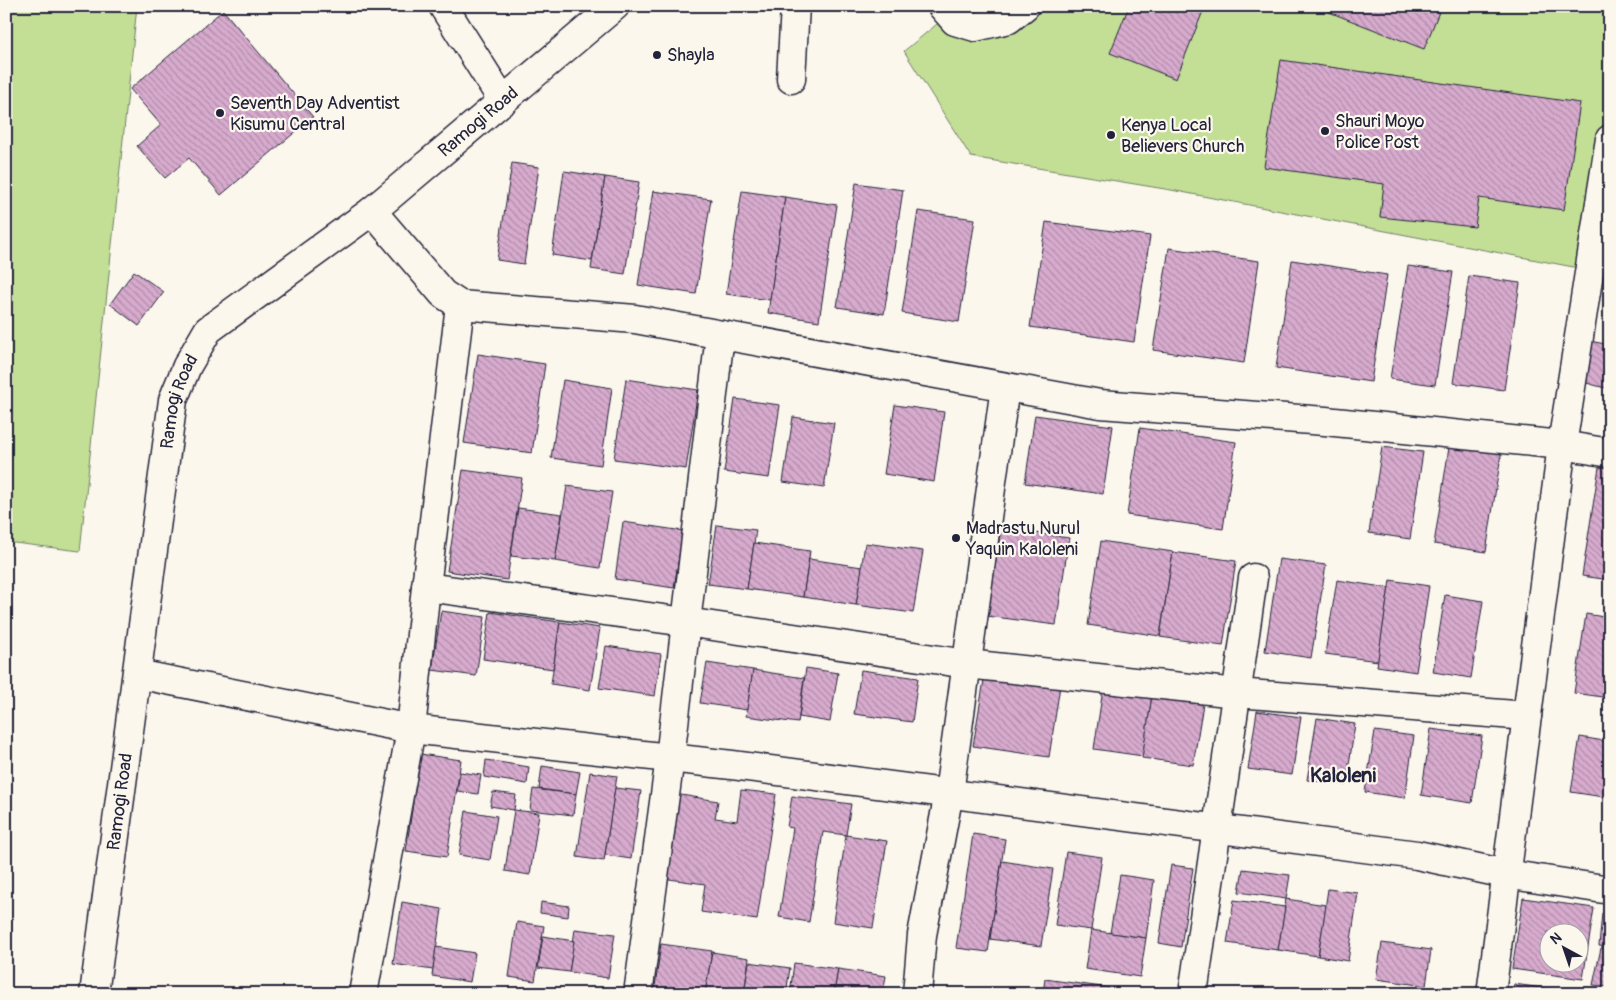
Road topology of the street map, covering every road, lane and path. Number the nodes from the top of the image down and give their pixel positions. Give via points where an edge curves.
1 (442, 6) edge
2 (615, 6) edge
3 (795, 6) edge
4 (942, 6) edge
5 (1026, 6) edge
6 (791, 79) dead end
7 (503, 101) junction
8 (1610, 139) edge
9 (372, 211) junction
10 (460, 305) junction
11 (720, 334) junction
12 (1005, 387) junction
13 (1562, 445) junction
14 (1610, 452) edge
15 (1253, 578) dead end
16 (426, 587) junction
17 (686, 622) junction
18 (967, 664) junction
19 (137, 674) junction
20 (1237, 693) junction
21 (1527, 716) junction
22 (411, 729) junction
23 (670, 758) junction
24 (949, 793) junction
25 (1217, 829) junction
26 (1506, 874) junction
27 (1610, 890) edge
28 (94, 994) edge
29 (363, 994) edge
30 (638, 994) edge
31 (917, 994) edge
32 (1193, 994) edge
33 (1491, 994) edge

1 - 7 street
2 - 7 street, Ramogi Road
3 - 6 street
4 - 5 street via 955,21 975,27 1010,19
7 - 9 street, Ramogi Road
8 - 13 street
9 - 10 street via 443,294
9 - 19 street, Ramogi Road via 208,330 187,366 173,400
10 - 11 street via 635,319
10 - 16 street
11 - 12 street
11 - 17 street
12 - 13 street via 1100,404
12 - 18 street
13 - 14 street
13 - 21 street
15 - 20 street
16 - 17 street
16 - 22 street
17 - 18 street
17 - 23 street
18 - 20 street
18 - 24 street
19 - 22 street
19 - 28 street, Ramogi Road
20 - 21 street
20 - 25 street
21 - 26 street
22 - 23 street
22 - 29 street
23 - 24 street
23 - 30 street
24 - 25 street
24 - 31 street via 922,935
25 - 26 street via 1417,855
25 - 32 street
26 - 27 street
26 - 33 street

